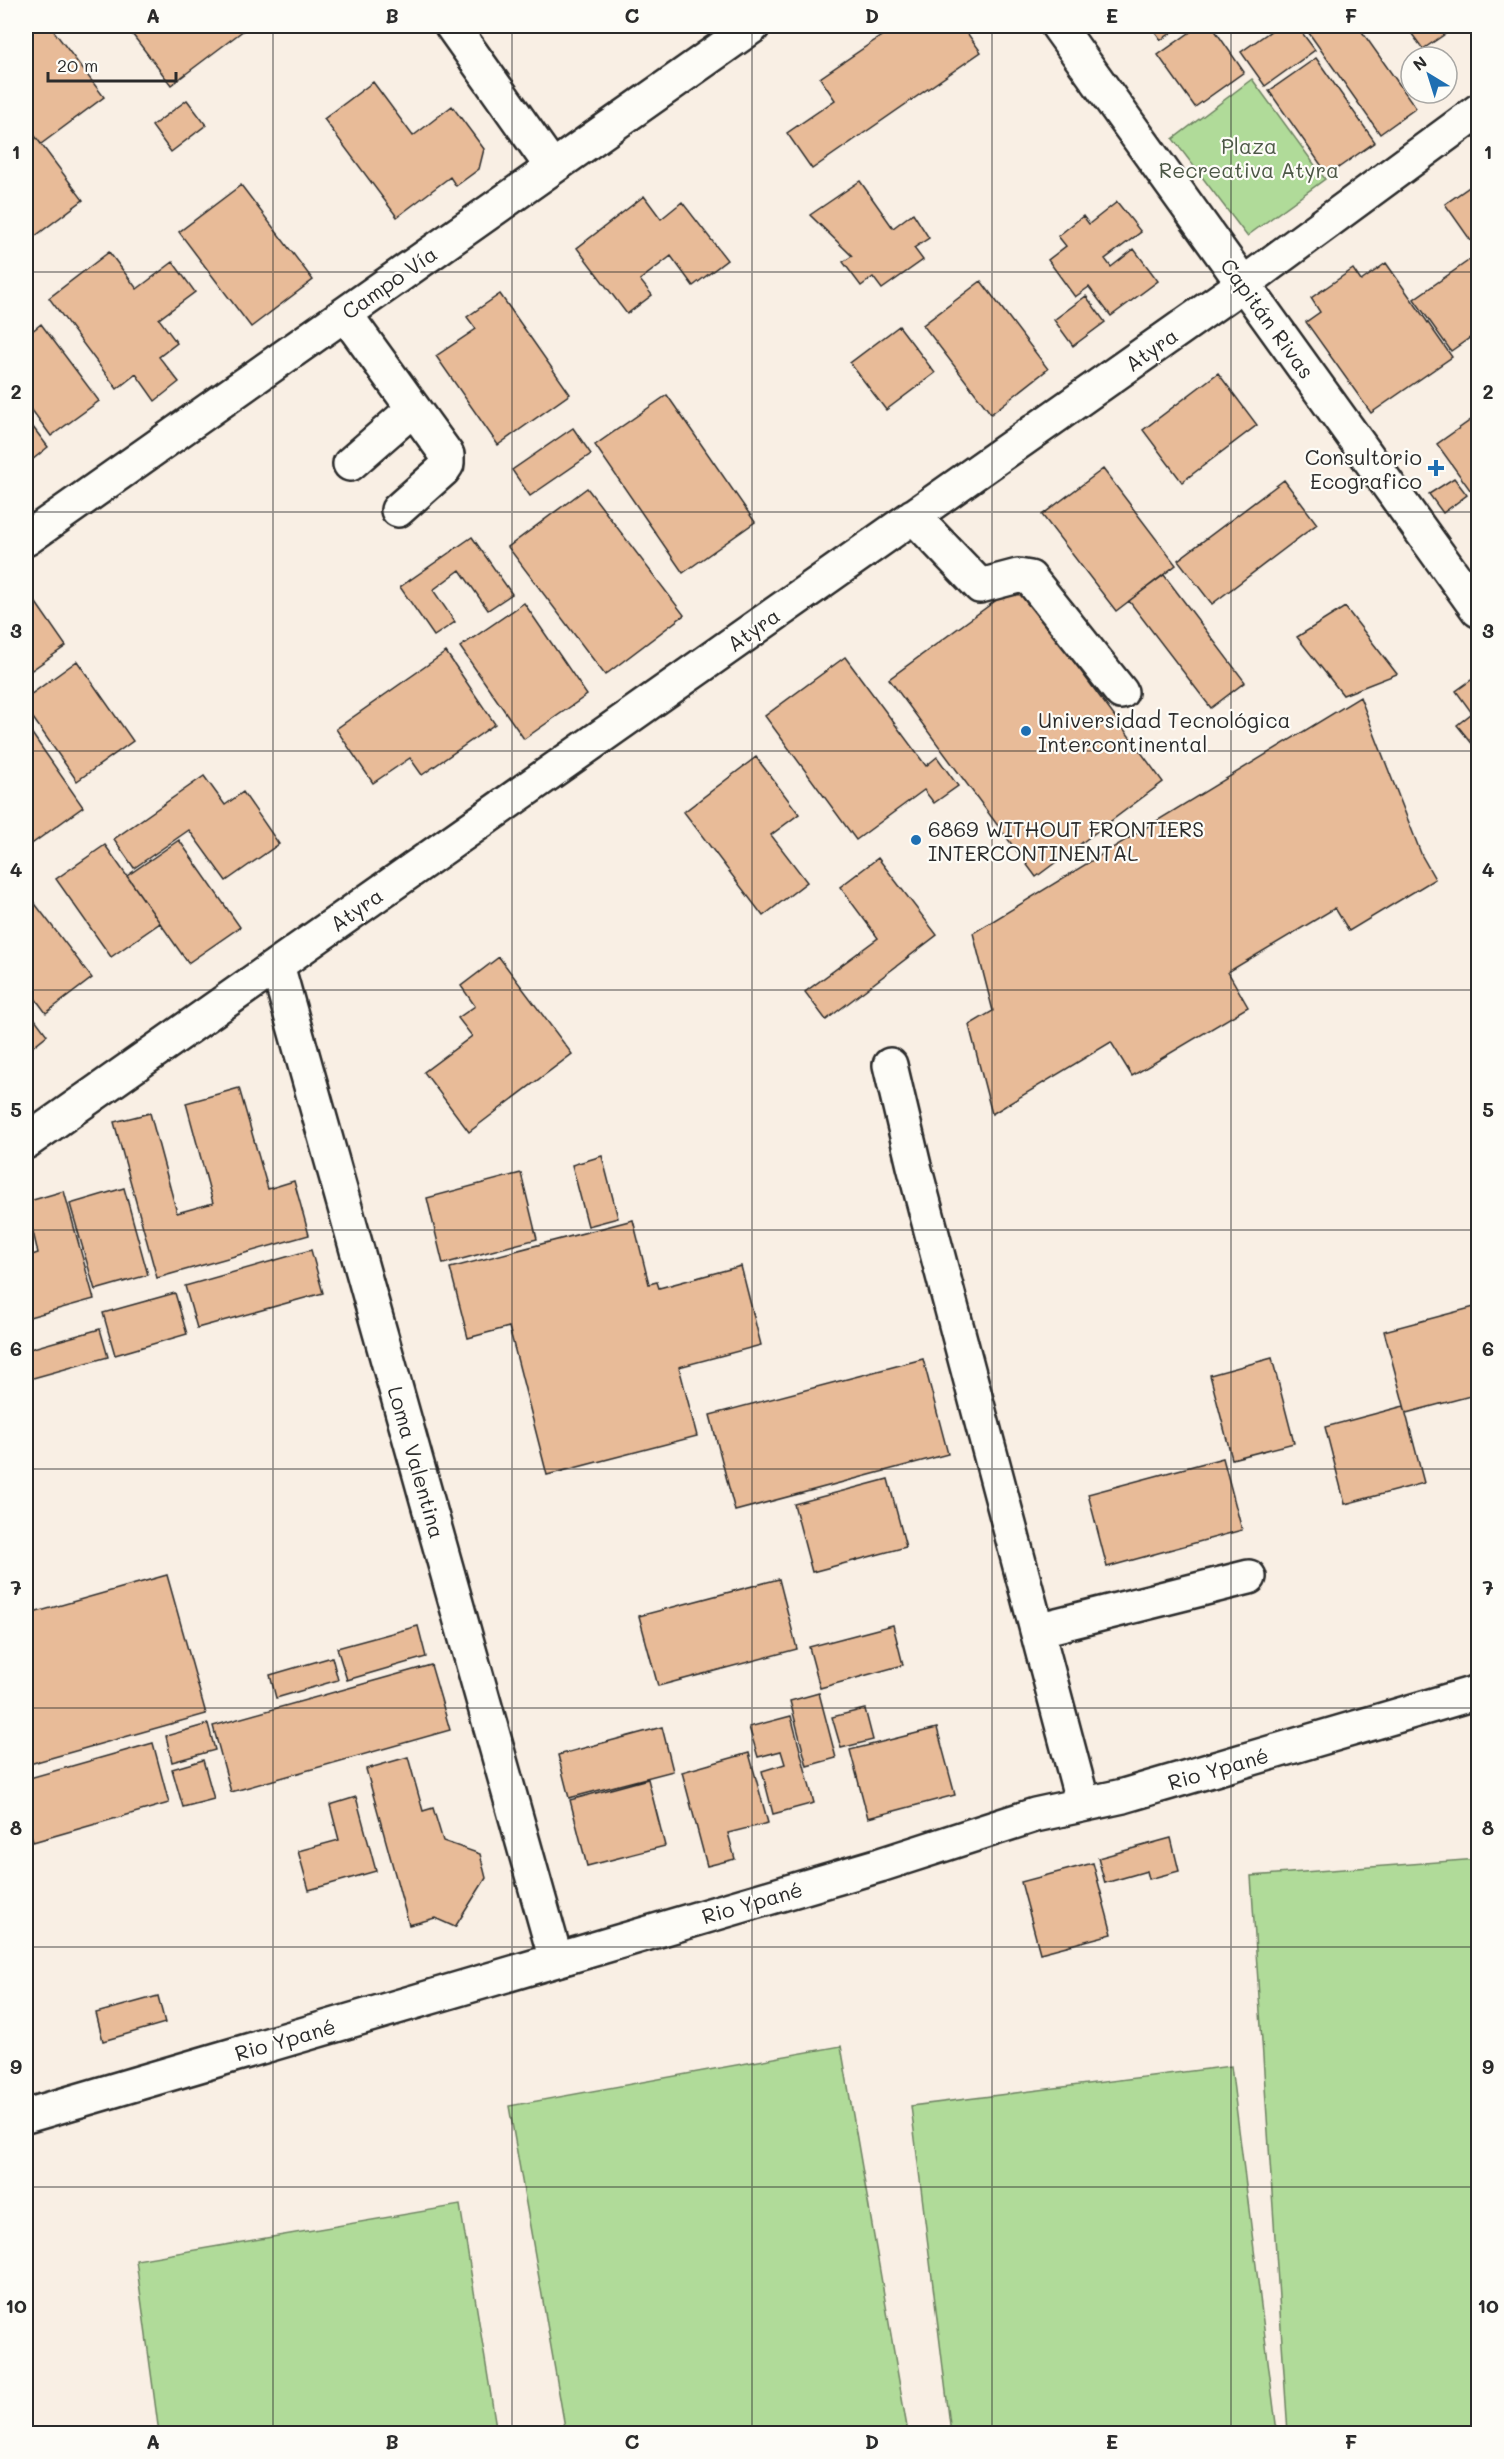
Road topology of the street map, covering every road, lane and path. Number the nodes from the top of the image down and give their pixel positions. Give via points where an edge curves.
1 (452, 26) edge
2 (753, 26) edge
3 (1058, 26) edge
4 (1479, 111) edge
5 (552, 167) junction
6 (1244, 284) junction
7 (345, 314) junction
8 (413, 409) junction
9 (350, 464) dead end
10 (398, 510) dead end
11 (913, 516) junction
12 (26, 539) edge
13 (1479, 610) edge
14 (1121, 692) dead end
15 (277, 965) junction
16 (890, 1065) dead end
17 (26, 1142) edge
18 (1250, 1577) dead end
19 (1037, 1630) junction
20 (1479, 1692) edge
21 (1083, 1804) junction
22 (556, 1960) junction
23 (26, 2115) edge

1 - 5 street
2 - 5 street, Campo Vía
3 - 6 street, Capitán Rivas
4 - 6 street, Atyra
5 - 7 street, Campo Vía
6 - 11 street, Atyra
6 - 13 street, Capitán Rivas
7 - 8 street
7 - 12 street, Campo Vía
8 - 9 street
8 - 10 street via 447,455 447,464
11 - 14 street via 980,586 1018,576 1030,578
11 - 15 street, Atyra
15 - 17 street, Atyra
15 - 22 street, Loma Valentina
16 - 19 street
18 - 19 street
19 - 21 street
20 - 21 street, Rio Ypané via 1124,1796
21 - 22 street, Rio Ypané via 1035,1815 930,1850
22 - 23 street, Rio Ypané

